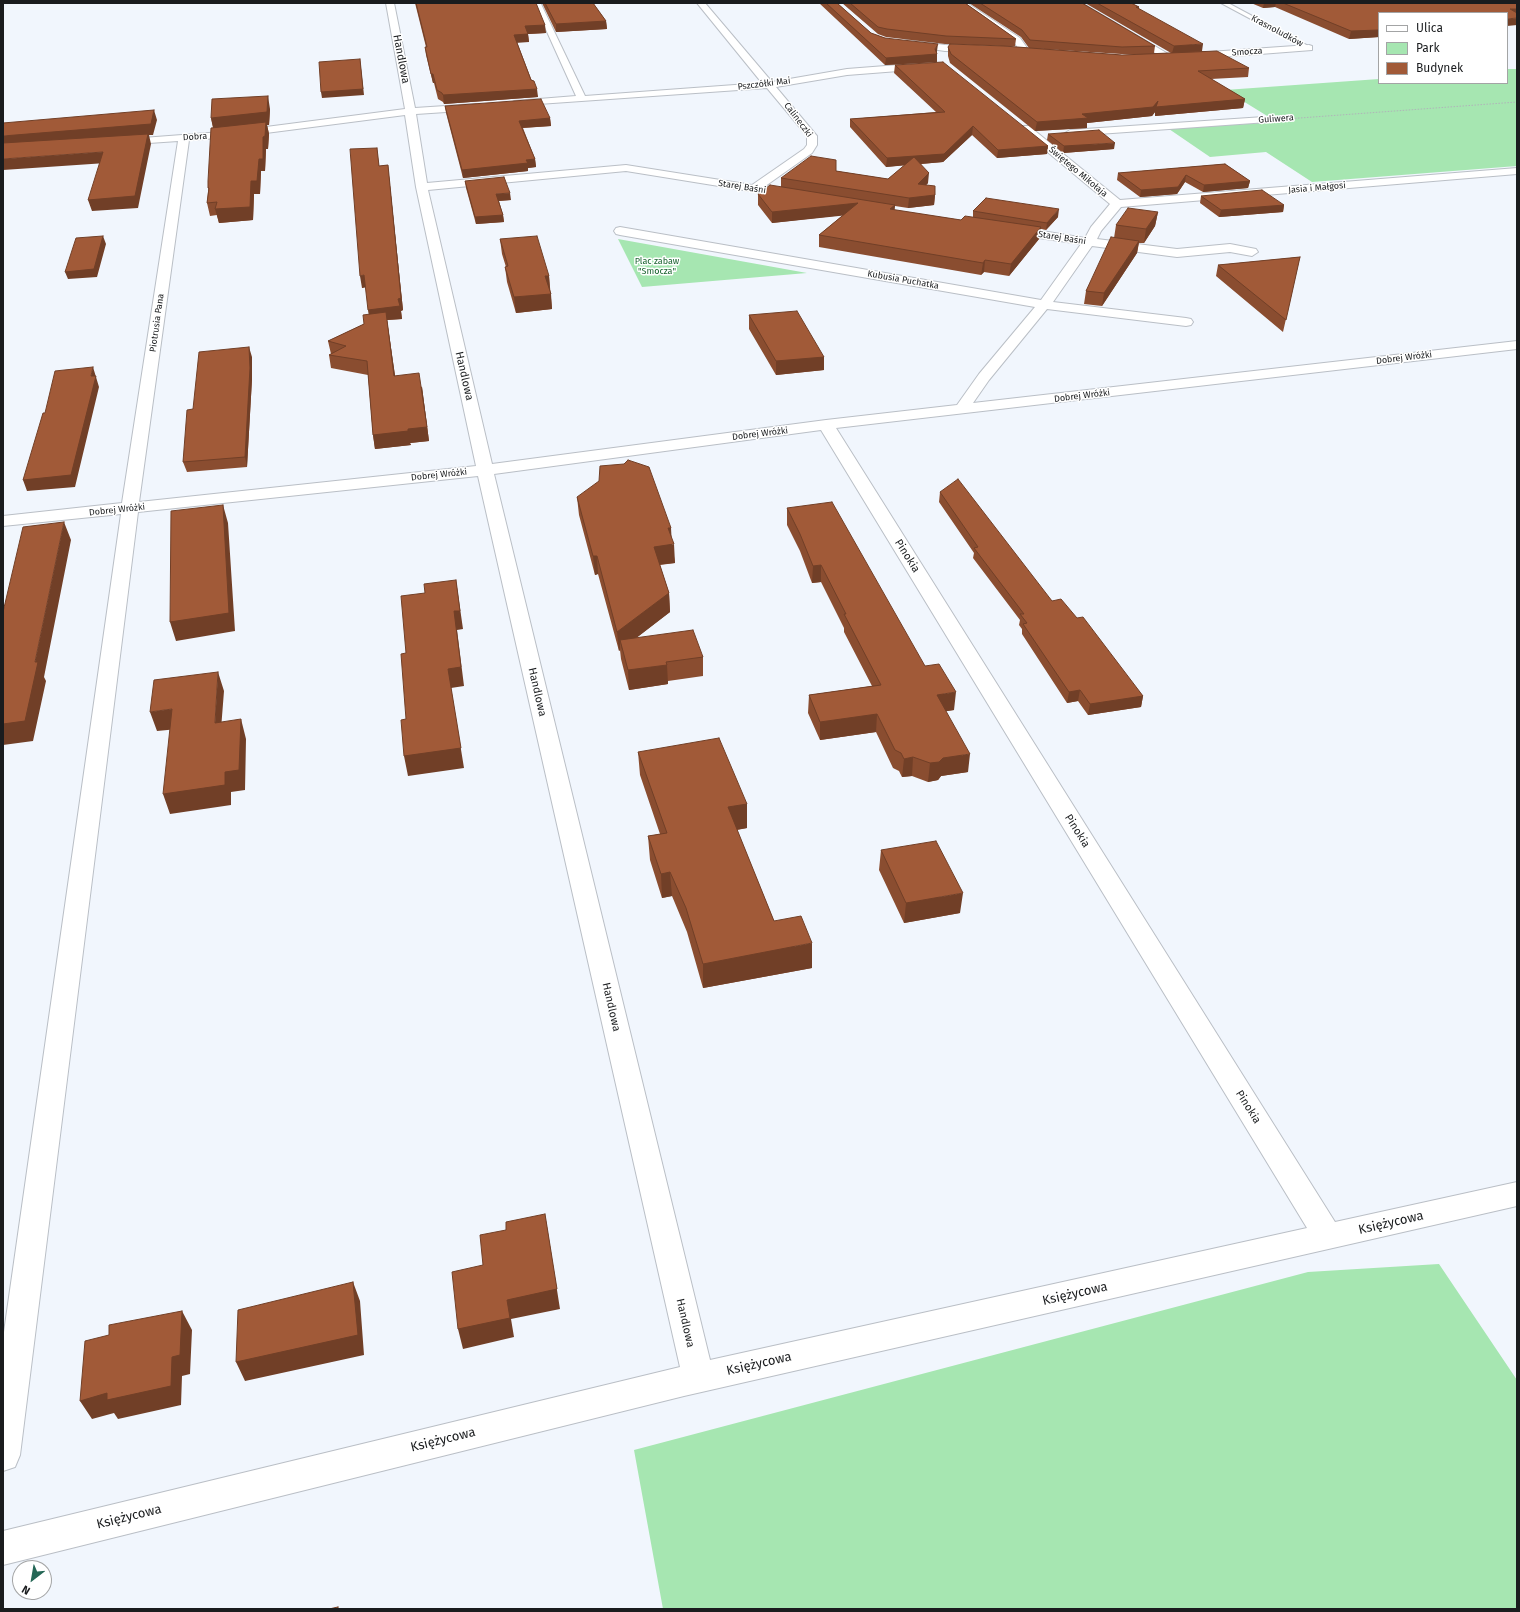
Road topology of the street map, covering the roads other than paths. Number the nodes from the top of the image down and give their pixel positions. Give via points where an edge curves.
1 (390, 3) edge
2 (701, 3) edge
3 (961, 3) edge
4 (1076, 3) edge
5 (1224, 3) edge
6 (537, 4) edge
7 (901, 43) edge
8 (945, 48) junction
9 (1309, 48) joint
10 (989, 49) edge
11 (1010, 50) edge
12 (1178, 57) junction
13 (1149, 58) edge
14 (770, 85) junction
15 (582, 99) junction
16 (505, 105) edge
17 (490, 106) edge
18 (410, 112) junction
19 (1264, 120) road end
20 (1017, 122) edge
21 (1034, 136) junction
22 (184, 138) junction
23 (105, 143) edge
24 (1517, 171) edge
25 (422, 187) junction
26 (754, 189) junction
27 (801, 196) edge
28 (1117, 204) junction
29 (1003, 229) edge
30 (620, 231) dead end
31 (1089, 242) junction
32 (1252, 252) dead end
33 (1044, 305) junction
34 (1186, 322) dead end
35 (1517, 345) edge
36 (961, 410) junction
37 (826, 426) junction
38 (485, 470) junction
39 (130, 508) junction
40 (3, 522) edge
41 (1517, 1194) edge
42 (1328, 1237) junction
43 (698, 1378) junction
44 (3, 1455) edge
45 (3, 1548) edge

1 - 18 street, Handlowa
2 - 14 street, Calineczki
3 - 11 street via 1017,40 1028,52
4 - 12 street
5 - 9 lane, Krasnoludków
6 - 15 street
7 - 8 street
8 - 10 street
8 - 14 street, Pszczółki Mai via 940,63 847,72
9 - 12 street, Smocza
12 - 13 street, Smocza
14 - 15 street, Pszczółki Mai
14 - 26 street, Calineczki via 812,136 812,145 808,151
15 - 16 street, Pszczółki Mai
17 - 18 street
18 - 22 street, Dobra
18 - 25 street, Handlowa
19 - 21 street, Guliwera
20 - 21 street, Świętego Mikołaja
21 - 28 street, Świętego Mikołaja
22 - 23 street, Dobra
22 - 39 street, Piotrusia Pana
24 - 28 street, Jasia i Małgosi
25 - 26 street, Starej Baśni via 626,168
25 - 38 street, Handlowa
26 - 27 street, Starej Baśni
28 - 31 street, Świętego Mikołaja via 1095,230
29 - 31 street, Starej Baśni
30 - 33 street, Kubusia Puchatka
31 - 32 street, Starej Baśni via 1178,253 1230,248
31 - 33 street, Świętego Mikołaja
33 - 34 street, Kubusia Puchatka
33 - 36 street, Świętego Mikołaja via 984,377
35 - 36 street, Dobrej Wróżki
36 - 37 street, Dobrej Wróżki
37 - 38 street, Dobrej Wróżki
37 - 42 street, Pinokia
38 - 39 street, Dobrej Wróżki
38 - 43 street, Handlowa
39 - 40 street, Dobrej Wróżki
39 - 44 street, Piotrusia Pana
41 - 42 street, Księżycowa
42 - 43 street, Księżycowa
43 - 45 street, Księżycowa

